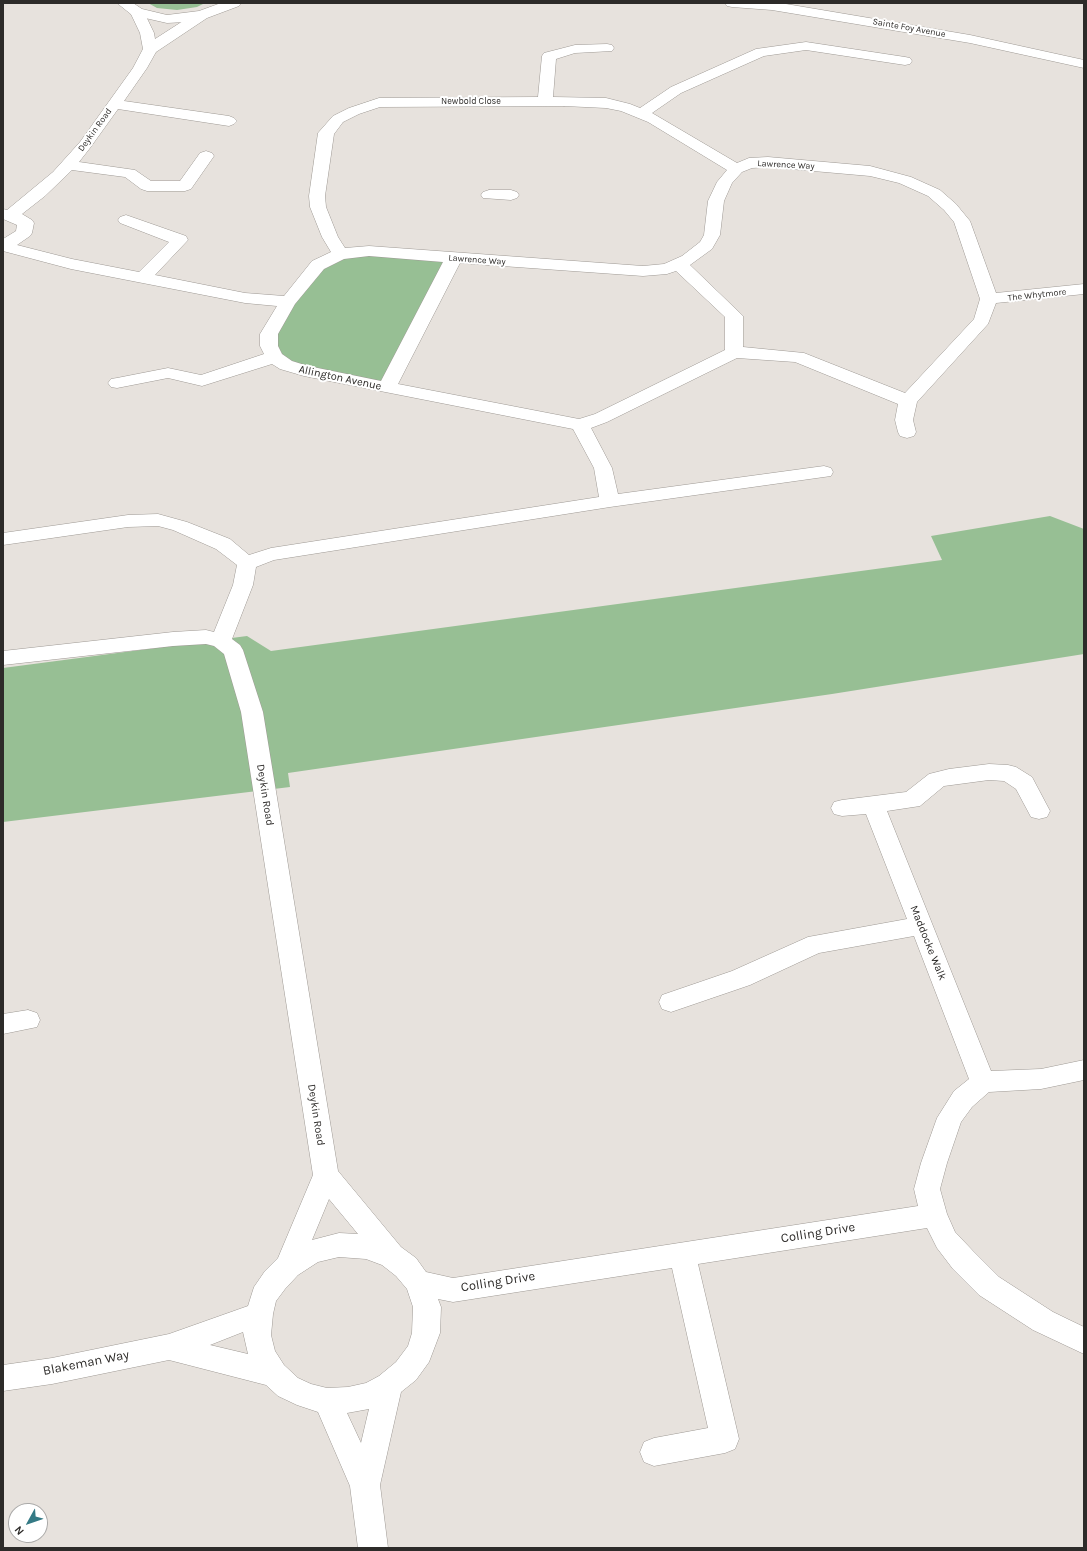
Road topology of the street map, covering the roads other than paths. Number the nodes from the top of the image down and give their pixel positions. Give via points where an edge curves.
1 (732, 3) edge
2 (226, 4) edge
3 (130, 5) edge
4 (202, 15) junction
5 (607, 48) dead end
6 (150, 49) junction
7 (905, 61) dead end
8 (1084, 64) edge
9 (545, 101) junction
10 (114, 104) junction
11 (641, 114) junction
12 (229, 121) dead end
13 (206, 156) dead end
14 (67, 165) junction
15 (736, 169) junction
16 (489, 195) dead end
17 (511, 195) dead end
18 (6, 215) edge
19 (126, 220) dead end
20 (3, 246) edge
21 (340, 254) junction
22 (454, 258) junction
23 (677, 264) junction
24 (143, 278) junction
25 (1084, 289) edge
26 (989, 299) junction
27 (288, 302) junction
28 (734, 352) junction
29 (274, 357) junction
30 (117, 383) dead end
31 (387, 387) junction
32 (908, 401) junction
33 (580, 425) junction
34 (907, 432) dead end
35 (824, 472) dead end
36 (610, 501) junction
37 (3, 539) edge
38 (247, 563) junction
39 (222, 641) junction
40 (3, 658) edge
41 (872, 804) junction
42 (842, 808) dead end
43 (1039, 811) dead end
44 (921, 926) junction
45 (671, 1002) dead end
46 (28, 1020) dead end
47 (3, 1024) edge
48 (1084, 1070) edge
49 (983, 1082) junction
50 (326, 1175) junction
51 (934, 1215) junction
52 (682, 1254) junction
53 (391, 1256) junction
54 (288, 1266) junction
55 (418, 1282) junction
56 (453, 1290) junction
57 (259, 1314) junction
58 (426, 1333) junction
59 (1084, 1341) edge
60 (169, 1347) junction
61 (274, 1374) junction
62 (3, 1378) edge
63 (389, 1385) junction
64 (327, 1401) junction
65 (654, 1452) dead end
66 (365, 1485) junction
67 (374, 1548) edge

1 - 8 main road, Sainte Foy Avenue via 772,6 895,26
2 - 4 main road
3 - 4 main road via 151,16 167,19
3 - 6 main road via 147,33
4 - 6 main road, Deykin Road
5 - 9 main road via 575,49 549,56
6 - 10 main road, Deykin Road via 140,68
7 - 11 main road via 806,46 761,52 676,90
9 - 11 main road, Newbold Close via 606,103
9 - 21 main road, Newbold Close via 385,103 354,111 338,119 326,133 317,196 318,207
10 - 12 main road
10 - 14 main road, Deykin Road via 85,146
11 - 15 main road, Newbold Close via 653,118
13 - 14 main road via 185,186 147,186 129,173
14 - 18 main road, Deykin Road via 40,193
15 - 23 main road, Lawrence Way via 725,182 716,201 712,235 698,252
15 - 26 main road, Lawrence Way via 749,163 768,162 870,171 905,180 934,193 950,206 962,221
16 - 17 main road
18 - 20 main road, Deykin Road via 26,223 24,233
19 - 24 main road via 180,240
20 - 24 main road via 71,264
21 - 22 main road, Lawrence Way via 369,251
21 - 27 main road, Lawrence Way via 318,265
22 - 23 main road, Lawrence Way via 643,271 667,269
22 - 31 main road
23 - 28 main road via 734,316
24 - 27 main road via 245,298
25 - 26 main road, The Whytmore
26 - 32 main road via 982,320
27 - 29 main road via 269,334 269,346
28 - 32 main road via 798,357
28 - 33 main road via 601,418
29 - 30 main road via 202,381 168,373
29 - 31 main road, Allington Avenue via 286,365 304,371
31 - 33 main road, Allington Avenue
32 - 34 main road via 904,420
33 - 36 main road via 603,468
35 - 36 main road
36 - 38 main road via 271,554
37 - 38 main road via 128,521 158,520 223,544
38 - 39 main road via 243,585
39 - 40 main road via 206,637 173,639
39 - 50 main road, Deykin Road via 233,650 252,712
41 - 42 main road
41 - 43 main road via 912,800 937,780 989,772 1008,773 1024,783
41 - 44 main road, Maddocke Walk
44 - 45 main road via 816,944 741,978
44 - 49 main road, Maddocke Walk
46 - 47 main road
48 - 49 main road via 1041,1079
49 - 51 main road via 963,1099 950,1118 927,1189
50 - 53 main road, Deykin Road
50 - 54 main road
51 - 52 main road, Colling Drive
51 - 59 main road via 946,1240 989,1286 1043,1321
52 - 56 main road, Colling Drive
52 - 65 main road via 725,1439
53 - 54 main road via 366,1247 339,1245 312,1252
53 - 55 main road via 406,1267
54 - 57 main road via 274,1280 264,1296
55 - 56 main road, Colling Drive
55 - 58 main road via 427,1307
56 - 58 main road, Colling Drive
57 - 60 main road, Blakeman Way
57 - 61 main road via 257,1336 262,1356
58 - 63 main road via 415,1359 406,1371
60 - 61 main road, Blakeman Way
60 - 62 main road, Blakeman Way
61 - 64 main road via 288,1387 307,1396
63 - 64 main road via 370,1395
63 - 66 main road
64 - 66 main road
66 - 67 main road

